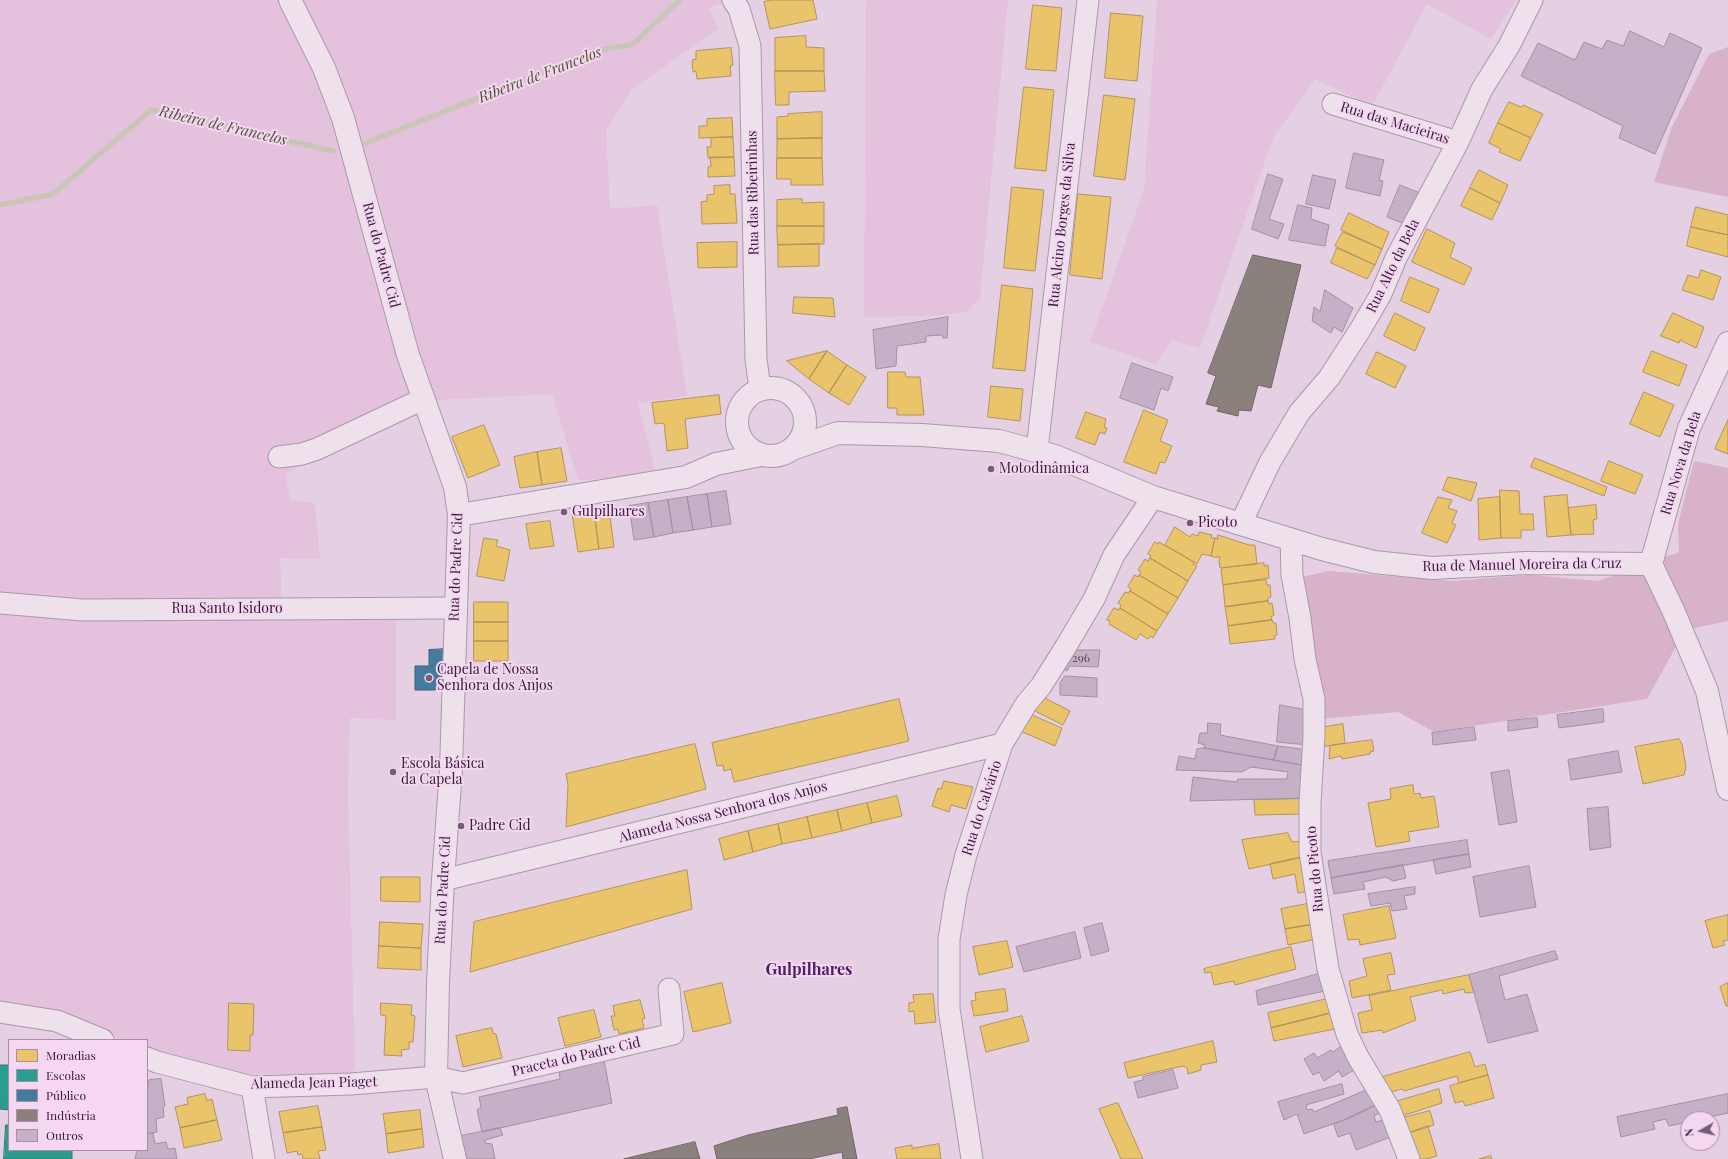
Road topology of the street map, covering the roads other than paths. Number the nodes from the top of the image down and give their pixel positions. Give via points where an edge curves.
1 (290, 0) edge
2 (733, 0) edge
3 (1088, 0) edge
4 (1532, 0) edge
5 (1332, 104) dead end
6 (1458, 142) junction
7 (1728, 343) edge
8 (760, 389) junction
9 (423, 399) junction
10 (804, 410) junction
11 (737, 422) junction
12 (838, 433) junction
13 (792, 449) junction
14 (1037, 450) junction
15 (761, 455) junction
16 (279, 457) dead end
17 (716, 464) junction
18 (1153, 497) junction
19 (459, 515) junction
20 (1240, 523) junction
21 (1291, 539) junction
22 (1651, 564) junction
23 (0, 603) edge
24 (455, 608) junction
25 (1002, 744) junction
26 (1728, 789) edge
27 (443, 880) junction
28 (669, 990) dead end
29 (0, 1012) edge
30 (101, 1039) edge
31 (148, 1058) edge
32 (436, 1077) junction
33 (252, 1087) junction
34 (264, 1159) edge
35 (455, 1159) edge
36 (972, 1159) edge
37 (1409, 1159) edge

1 - 9 street, Rua do Padre Cid via 324,68 343,118 408,355
2 - 8 street, Rua das Ribeirinhas via 739,9 750,46 756,359
3 - 14 street, Rua Alcino Borges da Silva
4 - 6 street, Rua Alto da Bela via 1482,89
5 - 6 street, Rua das Macieiras
6 - 20 street, Rua Alto da Bela via 1396,258 1381,294 1329,378 1299,413 1270,462
7 - 22 street, Rua Nova da Bela via 1689,428
8 - 10 street via 771,387 786,391 799,401
8 - 11 street via 750,394 743,402 738,411
9 - 16 street via 317,449
9 - 19 street, Rua do Padre Cid via 455,487
10 - 12 street
10 - 13 street via 804,432 800,442
11 - 15 street via 744,442 751,450
11 - 17 street
12 - 13 street, Rua de Manuel Moreira da Cruz
12 - 14 street, Rua de Manuel Moreira da Cruz via 922,435 999,441
13 - 15 street via 772,456
14 - 18 street, Rua de Manuel Moreira da Cruz
15 - 17 street
17 - 19 street via 686,477
18 - 20 street, Rua de Manuel Moreira da Cruz
18 - 25 street, Rua do Calvário via 1114,556 1094,599 1068,642
19 - 24 street, Rua do Padre Cid
20 - 21 street, Rua de Manuel Moreira da Cruz
21 - 22 street, Rua de Manuel Moreira da Cruz via 1374,562 1432,568 1526,563
21 - 37 street, Rua do Picoto via 1292,575 1314,699 1310,852 1328,969 1347,1034 1390,1110
22 - 26 street via 1707,691
23 - 24 street, Rua Santo Isidoro via 83,610
24 - 27 street, Rua do Padre Cid via 451,769
25 - 27 street, Alameda Nossa Senhora dos Anjos
25 - 36 street, Rua do Calvário via 966,855 949,939 949,1009
27 - 32 street, Rua do Padre Cid
28 - 32 street, Praceta do Padre Cid via 673,1034 462,1083
29 - 30 street via 57,1021
31 - 33 street, Alameda Jean Piaget
32 - 33 street, Alameda Jean Piaget via 351,1084
32 - 35 street, Rua do Padre Cid
33 - 34 street

